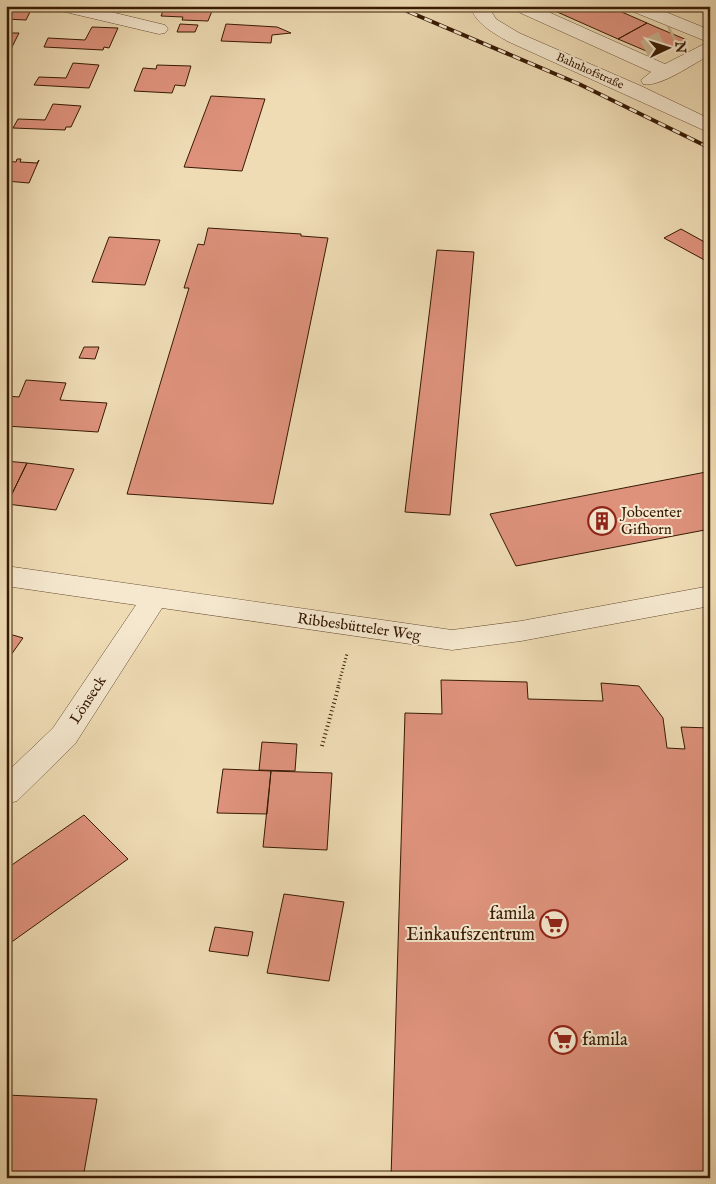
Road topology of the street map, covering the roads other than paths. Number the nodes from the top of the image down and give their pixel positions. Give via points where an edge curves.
1 (62, 6) edge
2 (479, 6) edge
3 (635, 6) edge
4 (526, 7) edge
5 (159, 29) dead end
6 (710, 37) edge
7 (710, 47) edge
8 (666, 72) junction
9 (634, 90) junction
10 (710, 127) edge
11 (6, 576) edge
12 (156, 596) junction
13 (710, 596) edge
14 (6, 792) edge

1 - 5 street
2 - 9 street, Bahnhofstraße via 490,23 514,37
3 - 6 street via 671,28
4 - 8 street via 630,50
7 - 8 street
8 - 9 street
9 - 10 street, Bahnhofstraße
11 - 12 street, Ribbesbütteler Weg
12 - 13 street, Ribbesbütteler Weg via 452,640 512,633
12 - 14 street, Lönseck via 64,736

